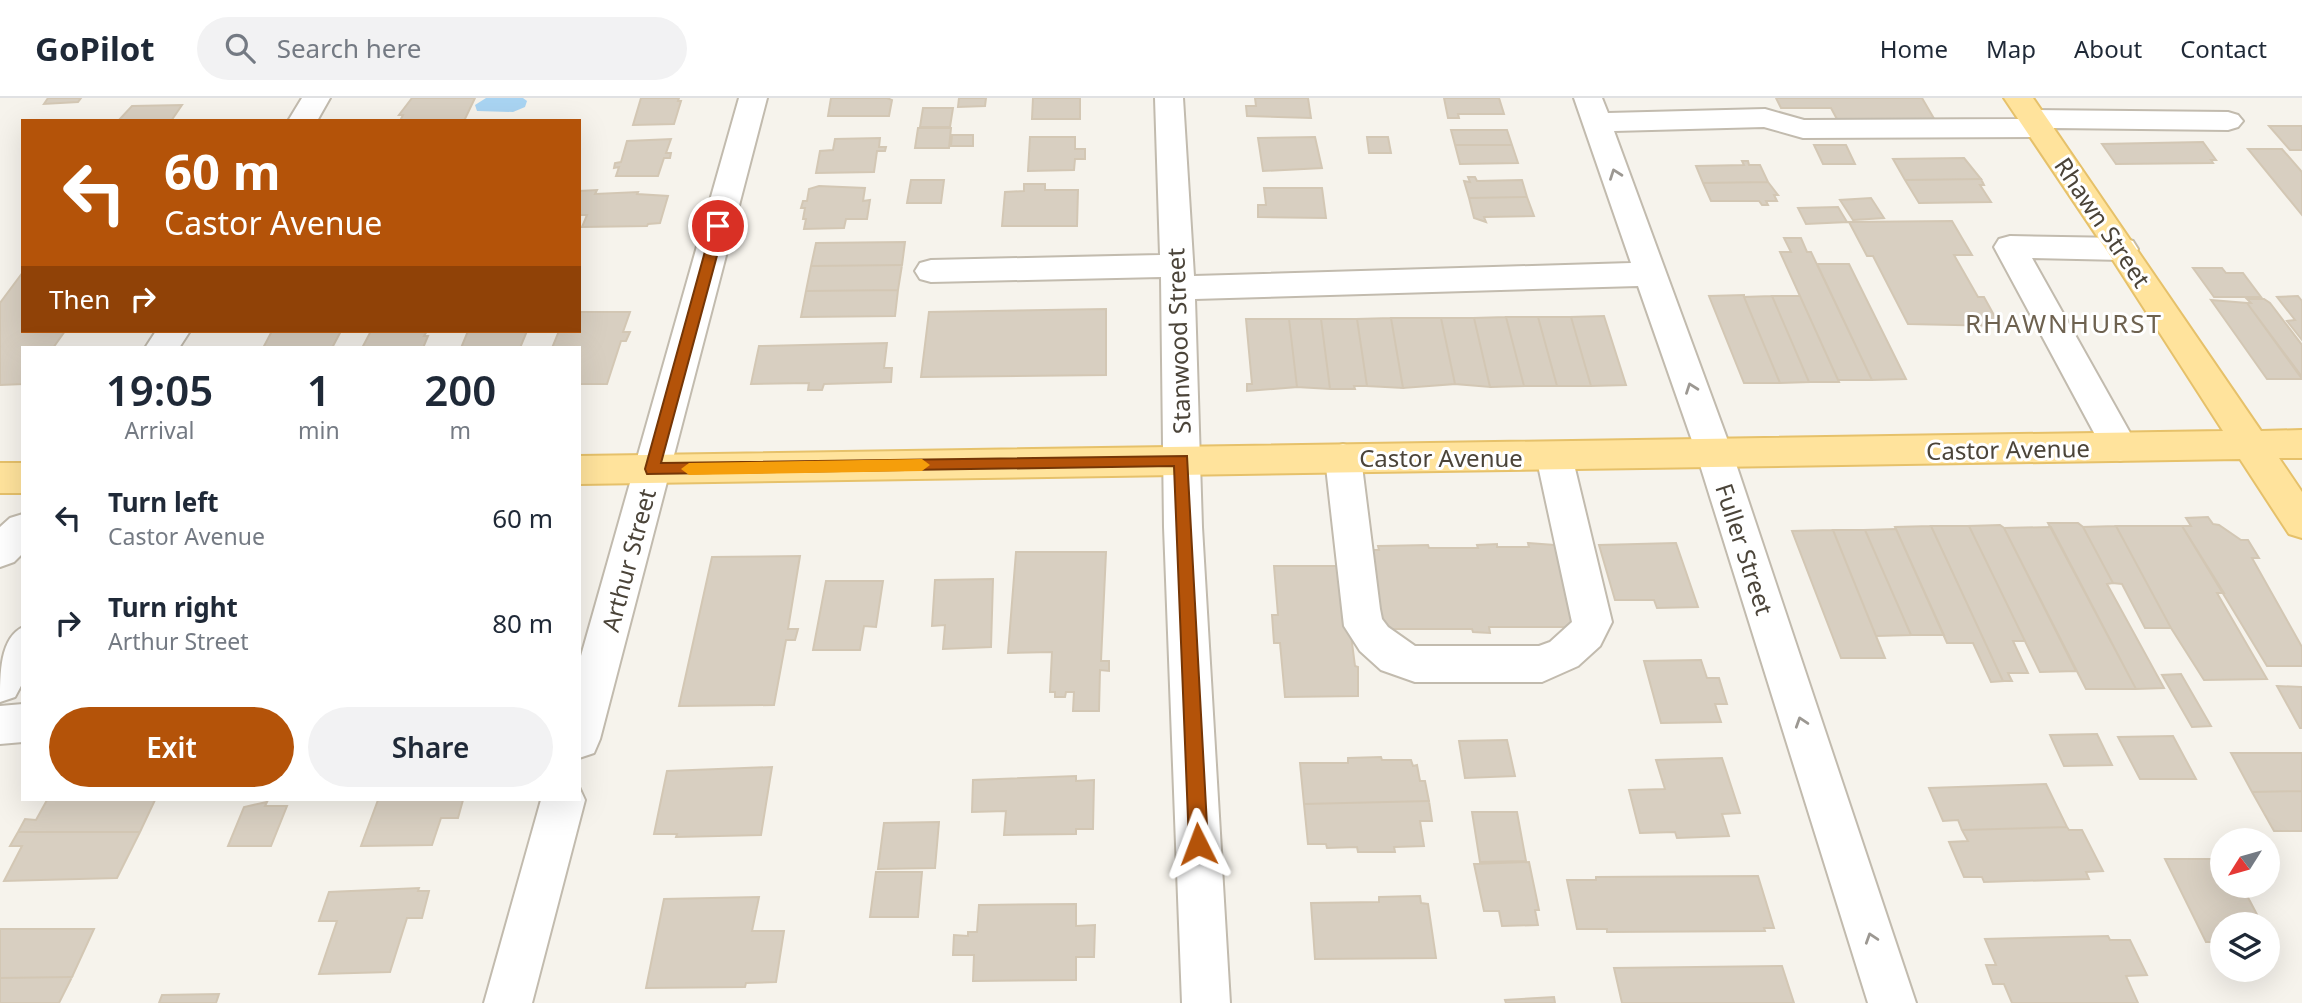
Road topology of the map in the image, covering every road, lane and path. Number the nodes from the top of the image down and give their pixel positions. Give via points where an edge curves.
1 (316, 98) edge
2 (753, 98) edge
3 (1169, 98) edge
4 (1592, 110) edge
5 (2030, 115) edge
6 (303, 119) edge
7 (2228, 121) dead end
8 (2122, 248) junction
9 (930, 271) dead end
10 (1651, 274) junction
11 (1177, 277) junction
12 (2252, 444) junction
13 (2302, 444) edge
14 (2120, 447) junction
15 (1714, 452) junction
16 (1554, 456) junction
17 (1343, 458) junction
18 (1181, 460) junction
19 (652, 469) junction
20 (581, 470) edge
21 (0, 478) edge
22 (21, 478) edge
23 (2302, 523) edge
24 (21, 531) edge
25 (0, 551) edge
26 (21, 647) edge
27 (0, 684) edge
28 (21, 723) edge
29 (0, 725) edge
30 (581, 732) edge
31 (563, 801) edge
32 (508, 1003) edge
33 (1206, 1003) edge
34 (1892, 1003) edge

1 - 6 street
2 - 19 street, Arthur Street
3 - 11 street, Stanwood Street
4 - 5 street via 1765,118 1803,129
10 -> 4 street, Fuller Street
5 - 7 street
5 - 8 main road, Rhawn Street
8 - 12 main road, Rhawn Street
8 - 14 street via 2010,247
9 - 11 street
10 - 11 street
15 -> 10 street, Fuller Street
11 - 18 street, Stanwood Street
12 - 13 main road, Castor Avenue
12 - 14 main road, Castor Avenue
12 - 23 main road, Rhawn Street
14 - 15 main road, Castor Avenue
15 - 16 main road, Castor Avenue
34 -> 15 street, Fuller Street
16 - 17 main road, Castor Avenue
16 - 17 street via 1592,628 1564,654 1542,664 1415,664 1395,656 1374,639 1364,626 1360,609
17 - 18 main road, Castor Avenue
18 - 19 main road, Castor Avenue
18 - 33 street, Stanwood Street
19 - 20 main road, Castor Avenue
19 - 30 street, Arthur Street
21 - 22 main road
24 - 25 street
26 - 27 street
28 - 29 street
31 - 32 street

